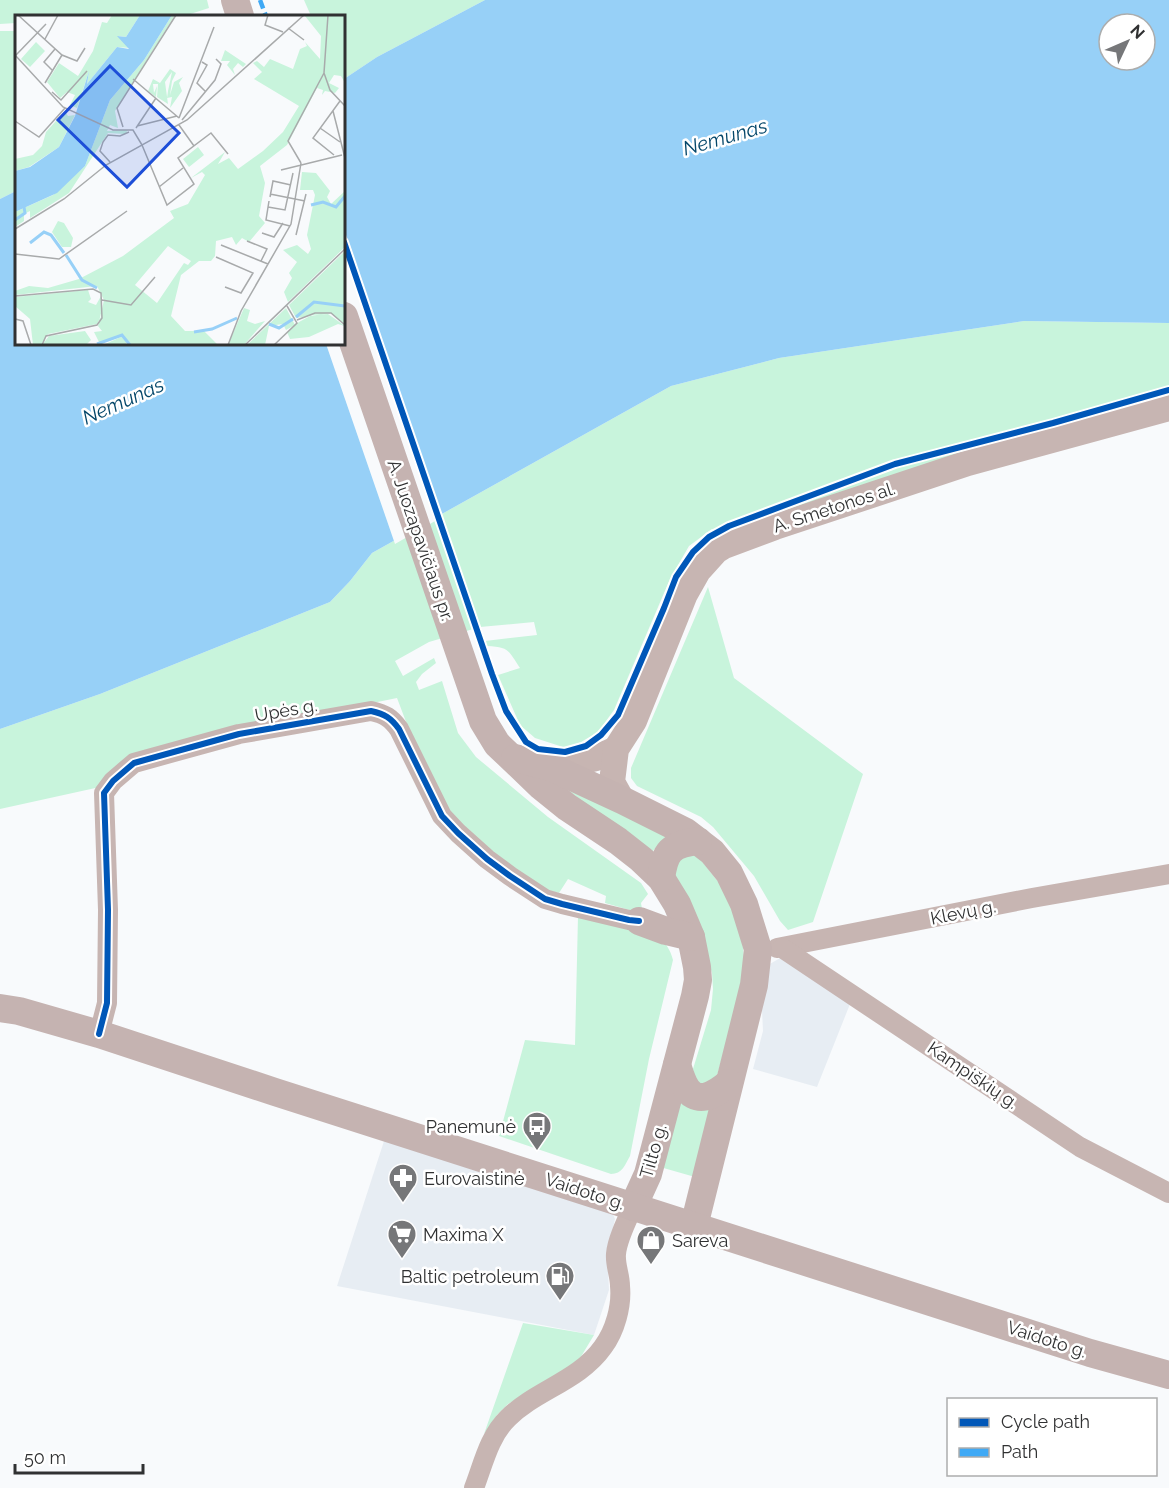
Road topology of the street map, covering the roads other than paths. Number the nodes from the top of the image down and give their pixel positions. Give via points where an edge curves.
1 (235, 0) edge
2 (240, 15) edge
3 (345, 319) edge
4 (1169, 408) edge
5 (616, 749) junction
6 (512, 757) junction
7 (553, 768) junction
8 (622, 800) junction
9 (567, 807) joint
10 (698, 841) junction
11 (1169, 874) edge
12 (664, 883) junction
13 (639, 921) junction
14 (691, 937) junction
15 (770, 949) junction
16 (0, 1008) edge
17 (99, 1034) junction
18 (676, 1065) junction
19 (729, 1083) junction
20 (1169, 1193) edge
21 (633, 1207) junction
22 (694, 1226) junction
23 (1169, 1376) edge
24 (474, 1488) edge

1 - 2 main road
3 - 6 main road, A. Juozapavičiaus pr. via 483,721 497,744
4 - 5 street, A. Smetonos al. via 968,463 716,550 685,594 634,721
5 - 7 street
5 - 8 street, A. Smetonos al. via 612,782
6 - 7 main road
6 - 9 main road, A. Juozapavičiaus pr.
7 - 8 main road
8 - 10 main road
9 - 12 main road, Tilto g. via 618,841
10 - 12 main road via 679,844 668,853 663,861
10 - 15 main road via 729,873
11 - 15 street, Klevų g.
12 - 13 main road via 661,903
12 - 14 main road, Tilto g.
13 - 14 main road
13 - 17 street, Upės g. via 545,898 487,859 442,816 399,729 392,718 382,713 371,711 239,734 134,763 104,793 107,1003
14 - 18 main road, Tilto g. via 698,981
15 - 19 main road via 754,985
15 - 20 street, Kampiškių g. via 1080,1147
16 - 17 main road, Vaidoto g.
17 - 21 main road, Vaidoto g.
18 - 19 main road via 684,1086 699,1097 716,1094
18 - 21 main road, Tilto g. via 648,1174
19 - 22 main road
21 - 22 main road, Vaidoto g.
21 - 24 street, Tilto g. via 616,1253 620,1307 604,1345 577,1373 508,1418 491,1443
22 - 23 main road, Vaidoto g.

